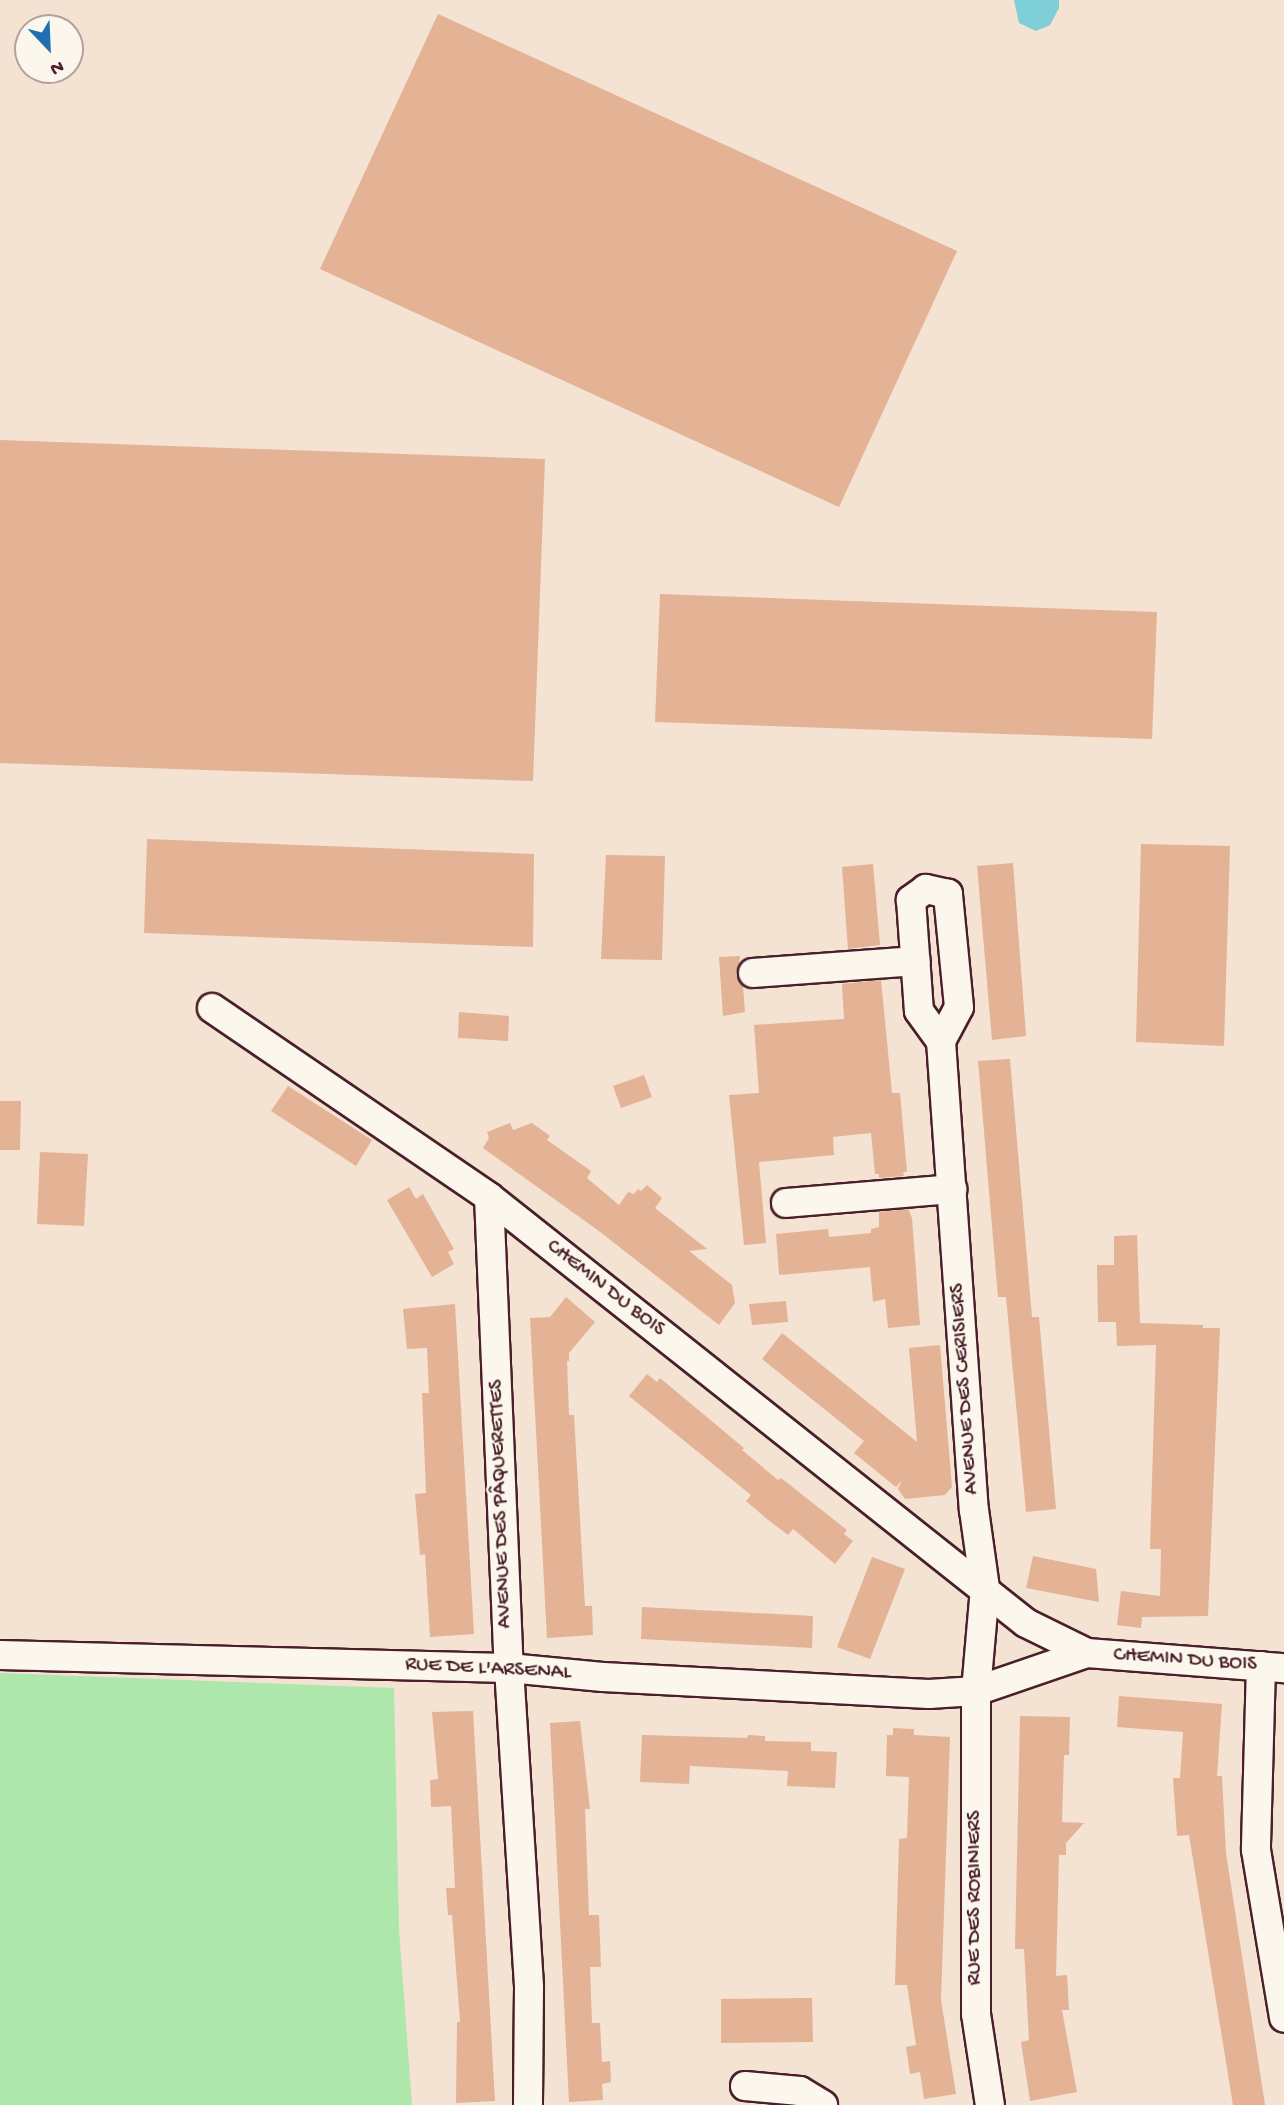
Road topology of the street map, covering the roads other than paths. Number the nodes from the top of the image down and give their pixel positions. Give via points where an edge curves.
1 (916, 961) junction
2 (754, 973) dead end
3 (212, 1008) dead end
4 (941, 1041) junction
5 (952, 1189) junction
6 (489, 1197) junction
7 (786, 1203) dead end
8 (985, 1588) junction
9 (1087, 1653) junction
10 (0, 1655) edge
11 (1273, 1667) edge
12 (509, 1668) junction
13 (976, 1691) junction
14 (1284, 2018) edge
15 (745, 2086) dead end
16 (527, 2105) edge
17 (823, 2105) edge
18 (989, 2105) edge

1 - 2 street
1 - 4 street via 919,1011
1 - 4 street via 911,900 926,889 948,894 959,1007
3 - 6 street, CHEMIN DU BOIS
4 - 5 street, AVENUE DES CERISIERS
5 - 7 street
5 - 8 street, AVENUE DES CERISIERS via 974,1510
6 - 8 street, CHEMIN DU BOIS
6 - 12 street, AVENUE DES PÂQUERETTES
8 - 9 street, CHEMIN DU BOIS via 1026,1623
8 - 13 street
9 - 11 street, CHEMIN DU BOIS
9 - 13 street, CHEMIN DU BOIS
10 - 12 street, RUE DE L'ARSENAL
11 - 14 street via 1256,1850
12 - 13 street, RUE DE L'ARSENAL via 929,1694
12 - 16 street, AVENUE DES PÂQUERETTES via 529,1987
13 - 18 street, RUE DES ROBINIERS via 976,2014
15 - 17 street via 800,2091

